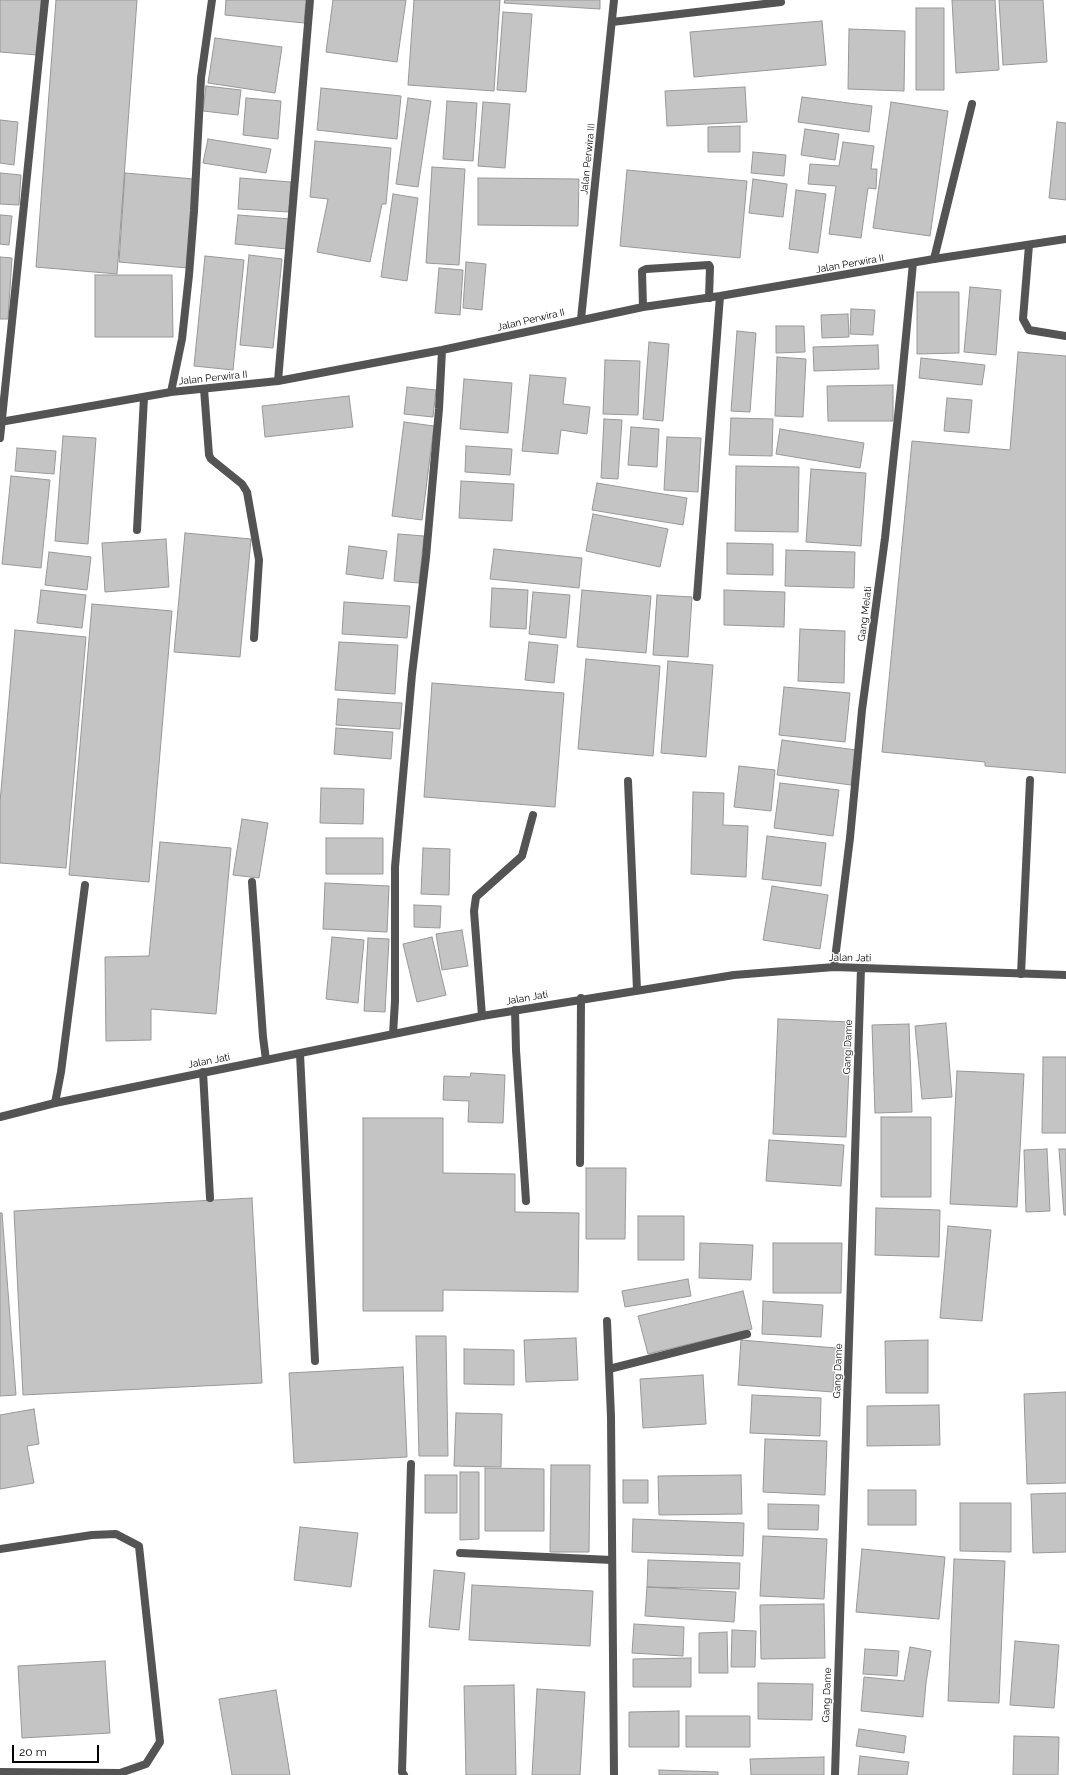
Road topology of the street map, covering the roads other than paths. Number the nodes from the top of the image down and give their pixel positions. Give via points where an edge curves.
1 (45, 0) edge
2 (212, 0) edge
3 (310, 0) edge
4 (614, 0) edge
5 (781, 2) dead end
6 (612, 22) junction
7 (972, 104) dead end
8 (1066, 239) edge
9 (1029, 245) junction
10 (934, 260) junction
11 (912, 263) junction
12 (720, 296) junction
13 (709, 298) junction
14 (643, 307) junction
15 (581, 319) junction
16 (1066, 336) edge
17 (442, 350) junction
18 (278, 381) junction
19 (204, 389) junction
20 (171, 392) junction
21 (144, 397) junction
22 (1, 422) edge
23 (0, 438) edge
24 (137, 530) dead end
25 (697, 597) dead end
26 (254, 638) dead end
27 (1030, 780) dead end
28 (628, 781) dead end
29 (533, 815) dead end
30 (252, 882) dead end
31 (85, 885) dead end
32 (834, 967) junction
33 (861, 968) junction
34 (1021, 974) junction
35 (1066, 975) edge
36 (637, 990) junction
37 (581, 998) junction
38 (515, 1010) junction
39 (482, 1016) junction
40 (393, 1034) junction
41 (300, 1054) junction
42 (266, 1060) junction
43 (203, 1072) junction
44 (55, 1103) junction
45 (0, 1117) edge
46 (580, 1163) dead end
47 (210, 1198) dead end
48 (526, 1201) dead end
49 (607, 1322) dead end
50 (747, 1334) dead end
51 (315, 1361) dead end
52 (609, 1369) junction
53 (411, 1464) dead end
54 (0, 1549) edge
55 (460, 1553) dead end
56 (612, 1560) junction
57 (0, 1772) edge
58 (404, 1775) edge
59 (614, 1775) edge
60 (835, 1775) edge

1 - 22 street
2 - 20 street via 201,78 189,275 182,339
3 - 18 street
4 - 6 street, Jalan Perwira III
5 - 6 street
6 - 15 street, Jalan Perwira III
7 - 10 street
8 - 9 street, Jalan Perwira II
9 - 10 street, Jalan Perwira II
9 - 16 street via 1023,319 1029,330
10 - 11 street, Jalan Perwira II
11 - 12 street, Jalan Perwira II
11 - 32 street, Gang Melati via 885,538 862,710
12 - 13 street, Jalan Perwira II
12 - 25 street
13 - 14 street, Jalan Perwira II
13 - 14 street via 709,265 646,269 642,271
14 - 15 street, Jalan Perwira II
15 - 17 street, Jalan Perwira II
17 - 18 street, Jalan Perwira II
17 - 40 street via 426,557 411,682 395,860
18 - 19 street, Jalan Perwira II
19 - 20 street, Jalan Perwira II
19 - 26 street via 209,455 242,484 247,492 259,560
20 - 21 street, Jalan Perwira II
21 - 22 street, Jalan Perwira II
21 - 24 street
22 - 23 street
27 - 34 street
28 - 36 street
29 - 39 street via 522,856 476,897 474,911
30 - 42 street
31 - 44 street
32 - 33 street, Jalan Jati
32 - 36 street, Jalan Jati via 734,975
33 - 34 street, Jalan Jati
33 - 60 street, Gang Dame
34 - 35 street, Jalan Jati
36 - 37 street, Jalan Jati
37 - 38 street, Jalan Jati
37 - 46 street
38 - 39 street, Jalan Jati
38 - 48 street
39 - 40 street, Jalan Jati
40 - 41 street, Jalan Jati
41 - 42 street, Jalan Jati
41 - 51 street
42 - 43 street, Jalan Jati
43 - 44 street, Jalan Jati
43 - 47 street
44 - 45 street, Jalan Jati
49 - 52 street
50 - 52 street
52 - 56 street
53 - 58 street via 402,1772
54 - 57 street via 92,1535 116,1534 138,1546 160,1742 146,1764 120,1773
55 - 56 street
56 - 59 street

